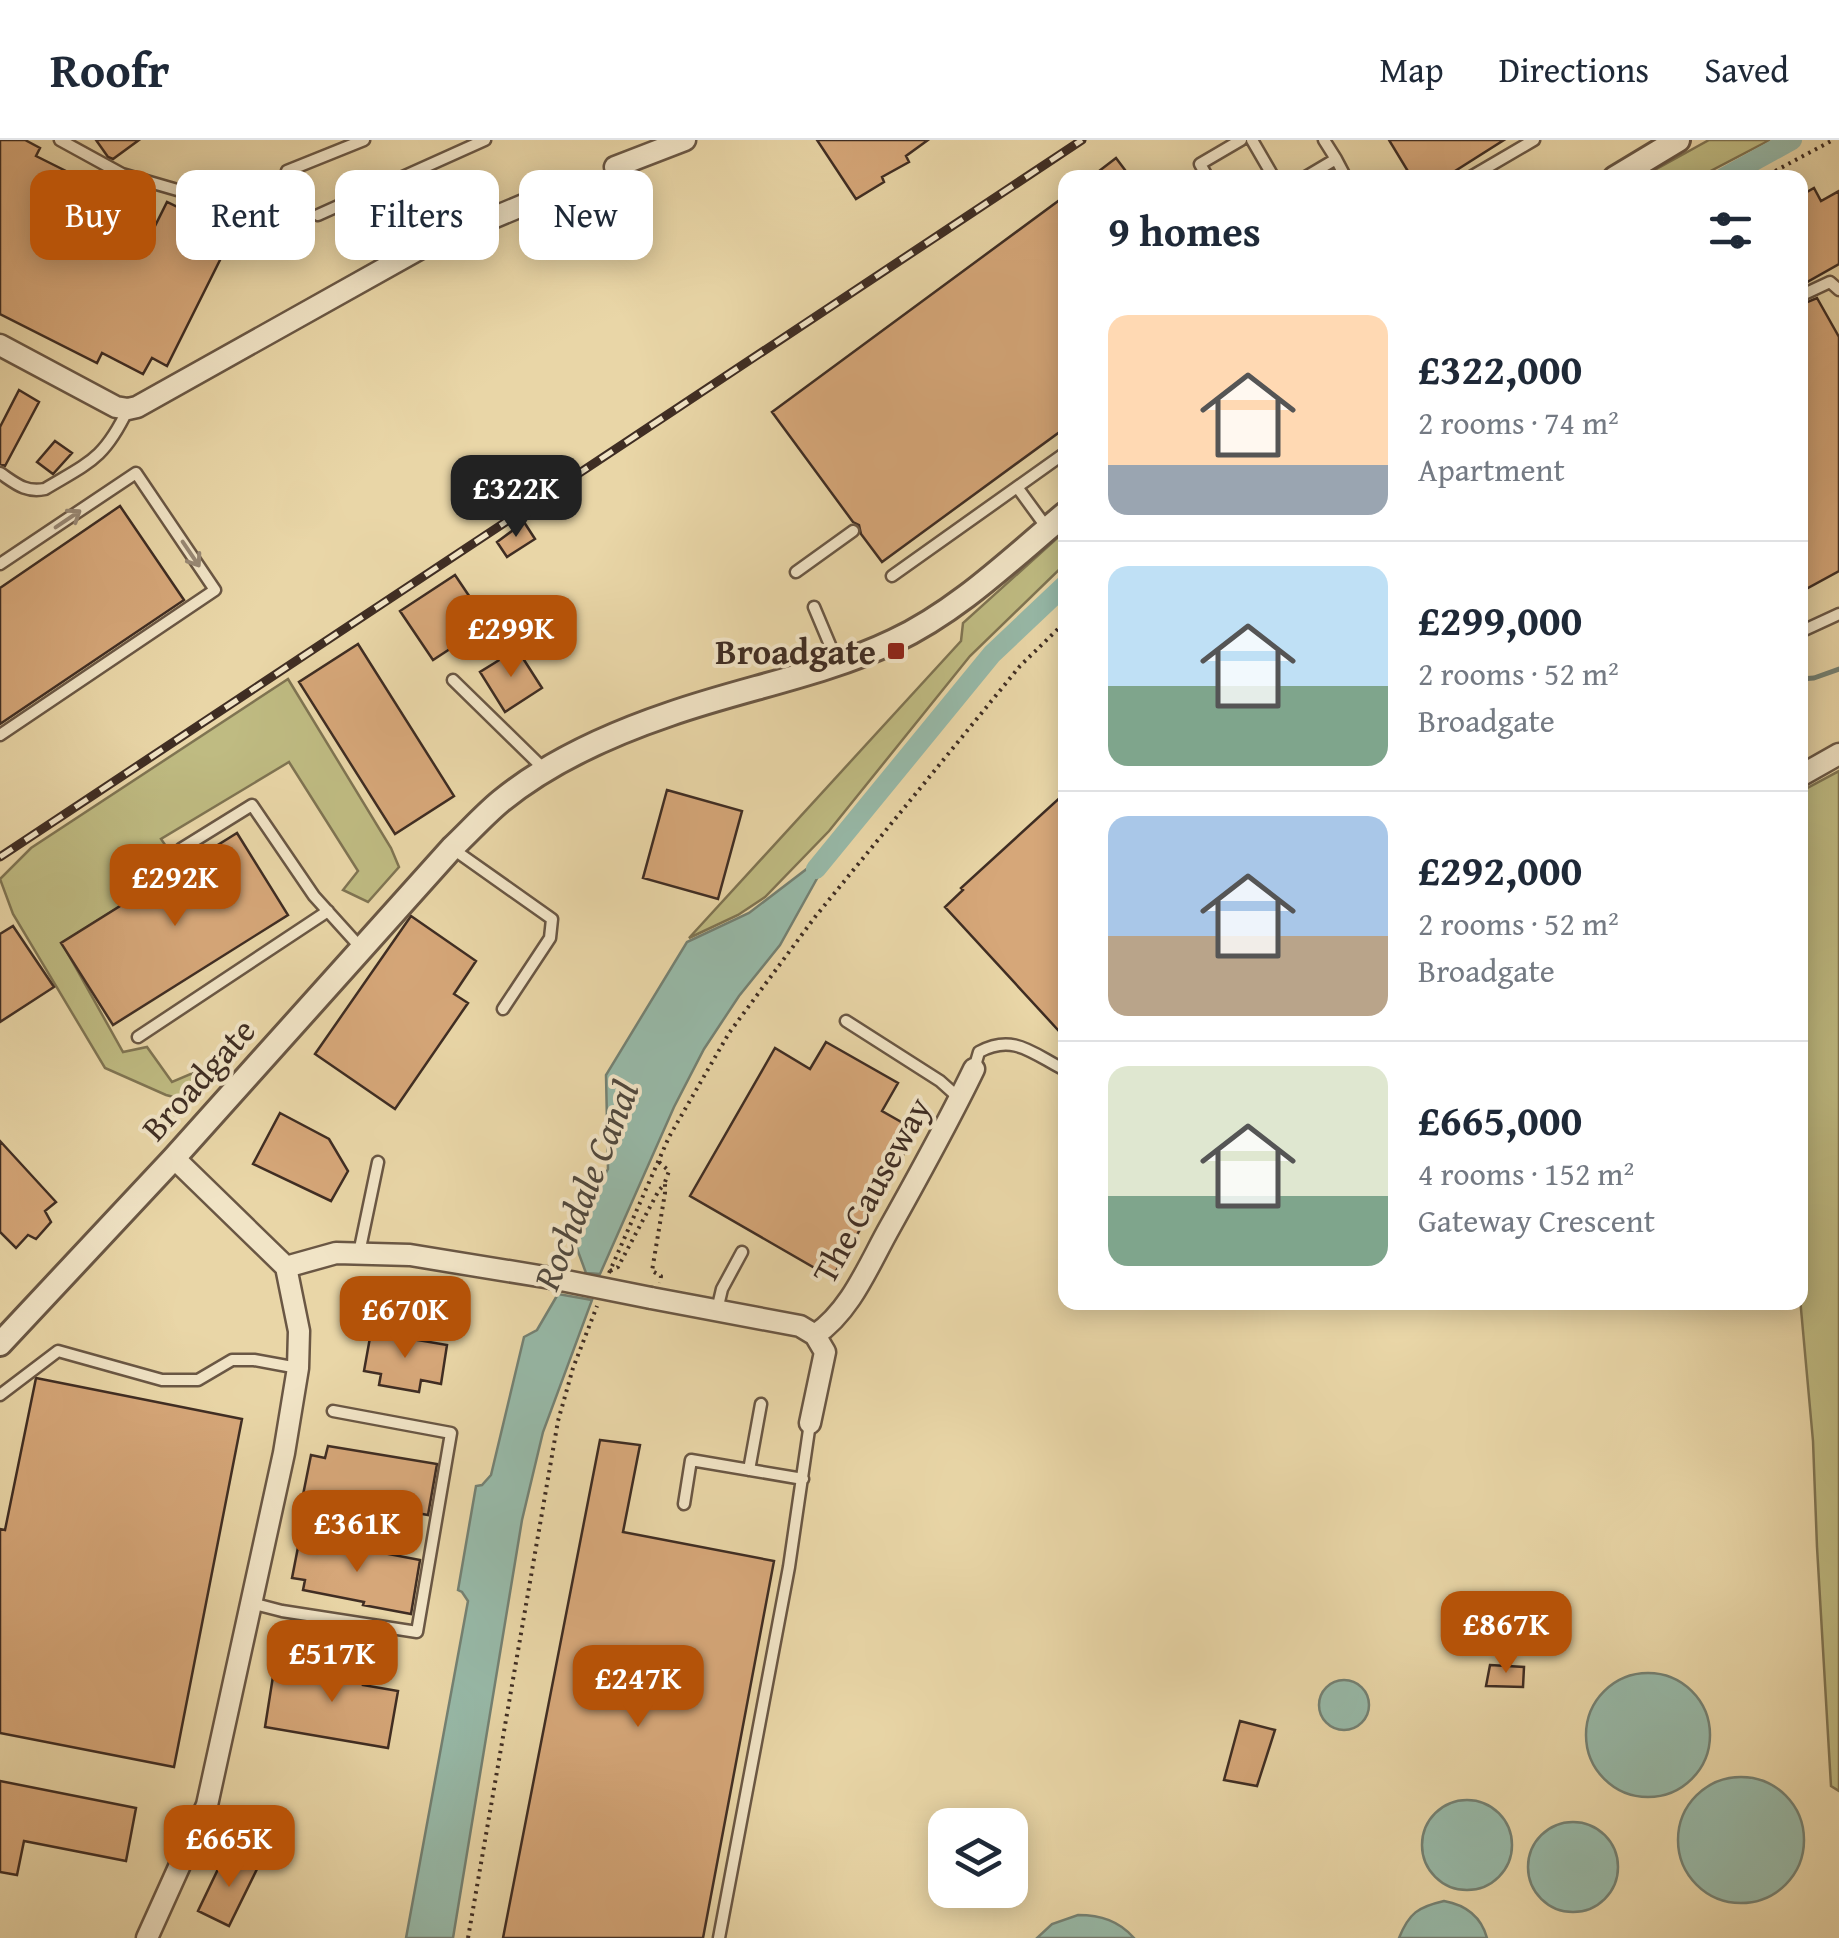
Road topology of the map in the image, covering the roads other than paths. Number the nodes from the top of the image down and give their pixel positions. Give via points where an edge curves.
1 (60, 140) edge
2 (364, 140) edge
3 (485, 140) edge
4 (684, 140) edge
5 (1240, 140) edge
6 (1252, 140) edge
7 (1324, 140) edge
8 (1534, 140) edge
9 (1678, 140) edge
10 (1336, 159) junction
11 (614, 166) dead end
12 (289, 170) edge
13 (1203, 170) edge
14 (1269, 170) edge
15 (1317, 170) edge
16 (1342, 170) edge
17 (1483, 170) edge
18 (1628, 170) edge
19 (176, 190) edge
20 (519, 207) edge
21 (318, 214) dead end
22 (1839, 290) edge
23 (1808, 292) edge
24 (0, 345) edge
25 (128, 410) junction
26 (1058, 458) edge
27 (0, 473) edge
28 (1017, 487) junction
29 (1056, 522) edge
30 (853, 531) dead end
31 (0, 564) edge
32 (796, 572) dead end
33 (892, 576) dead end
34 (814, 607) dead end
35 (1839, 614) edge
36 (1808, 628) edge
37 (838, 664) junction
38 (454, 680) dead end
39 (0, 735) edge
40 (1839, 754) edge
41 (545, 770) junction
42 (1808, 771) edge
43 (182, 848) dead end
44 (452, 848) junction
45 (328, 911) junction
46 (362, 949) junction
47 (502, 1009) dead end
48 (846, 1022) dead end
49 (138, 1038) dead end
50 (1058, 1066) edge
51 (974, 1069) joint
52 (960, 1098) junction
53 (174, 1158) junction
54 (378, 1162) dead end
55 (742, 1252) dead end
56 (359, 1253) junction
57 (286, 1267) junction
58 (717, 1311) junction
59 (816, 1335) junction
60 (0, 1343) edge
61 (298, 1368) junction
62 (0, 1394) edge
63 (761, 1404) dead end
64 (333, 1411) dead end
65 (810, 1423) joint
66 (749, 1470) junction
67 (803, 1479) junction
68 (684, 1504) dead end
69 (252, 1603) junction
70 (148, 1938) edge
71 (720, 1938) edge

1 - 19 lane via 122,174
2 - 12 lane
3 - 21 lane
4 - 11 street
5 - 13 lane via 1200,164
6 - 14 lane
7 - 10 lane
8 - 17 lane
9 - 18 street
10 - 15 lane
10 - 16 lane
20 - 25 street via 421,248
22 - 23 lane via 1830,282
24 - 25 street
25 - 27 lane via 100,455 45,489 24,489
26 - 28 lane
28 - 29 lane
28 - 33 lane
29 - 37 street, Broadgate via 953,606
30 - 32 lane
31 -> 39 lane via 136,474 215,590
34 - 37 lane
35 - 36 lane
37 - 41 street, Broadgate via 669,714
38 - 41 lane
40 - 42 street
41 - 44 street, Broadgate
43 - 45 lane via 252,805
44 - 46 street, Broadgate
44 - 47 lane via 552,919 550,938
45 - 46 lane
45 - 49 lane
46 - 53 street, Broadgate
48 - 52 lane
50 - 51 lane via 1000,1043 980,1052
51 - 52 street, The Causeway
52 - 59 street, The Causeway via 861,1279 837,1317
53 - 57 street
53 - 60 street, Broadgate
54 - 56 lane
55 - 58 lane
56 - 57 street, The Causeway
56 - 58 street, The Causeway, bridge via 410,1255
57 - 61 street via 299,1331
58 - 59 street, The Causeway
59 - 65 street, The Causeway via 824,1352
61 - 62 lane via 232,1360 198,1380 162,1380 58,1351
61 - 69 street
63 - 66 lane
64 - 69 lane via 451,1433 417,1632
65 - 67 lane
66 - 67 lane
66 - 68 lane via 691,1460
67 - 71 lane
69 - 70 street via 207,1805

